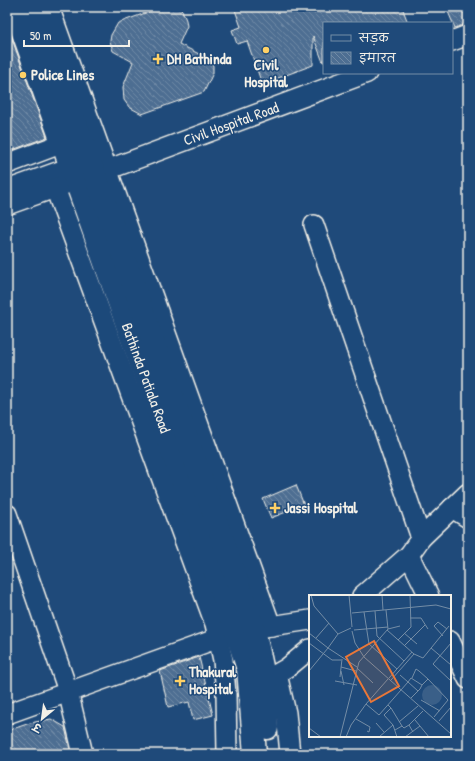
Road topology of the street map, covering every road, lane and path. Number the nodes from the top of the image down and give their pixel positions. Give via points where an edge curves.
1 (14, 7) edge
2 (33, 7) edge
3 (49, 7) edge
4 (468, 35) edge
5 (453, 41) edge
6 (364, 74) edge
7 (63, 143) junction
8 (40, 152) junction
9 (7, 164) edge
10 (87, 173) junction
11 (51, 182) junction
12 (7, 190) edge
13 (7, 205) edge
14 (314, 225) dead end
15 (468, 493) edge
16 (452, 508) junction
17 (7, 514) edge
18 (468, 518) edge
19 (421, 538) junction
20 (409, 555) junction
21 (363, 595) edge
22 (429, 595) edge
23 (309, 620) edge
24 (245, 631) junction
25 (451, 643) edge
26 (309, 650) edge
27 (468, 679) edge
28 (264, 681) junction
29 (68, 691) junction
30 (7, 714) edge
31 (83, 754) edge
32 (227, 754) edge
33 (255, 754) edge
34 (268, 754) edge
35 (290, 754) edge

1 - 7 highway
2 - 10 highway
3 - 10 street
4 - 5 street
6 - 10 street, Civil Hospital Road
7 - 8 street
7 - 10 highway
8 - 9 street
8 - 11 street
10 - 11 street, Civil Hospital Road
10 - 24 highway
11 - 12 street
11 - 13 street
11 - 24 street via 215,624
14 - 19 street
15 - 16 street
16 - 18 street
16 - 19 street
17 - 29 street
19 - 20 street
20 - 21 street
20 - 22 street
23 - 24 street
24 - 28 highway
24 - 29 street
24 - 32 street via 223,660
25 - 27 street
26 - 28 street via 287,668
28 - 33 highway
28 - 34 highway
28 - 35 street via 286,713
29 - 30 street
29 - 31 street

